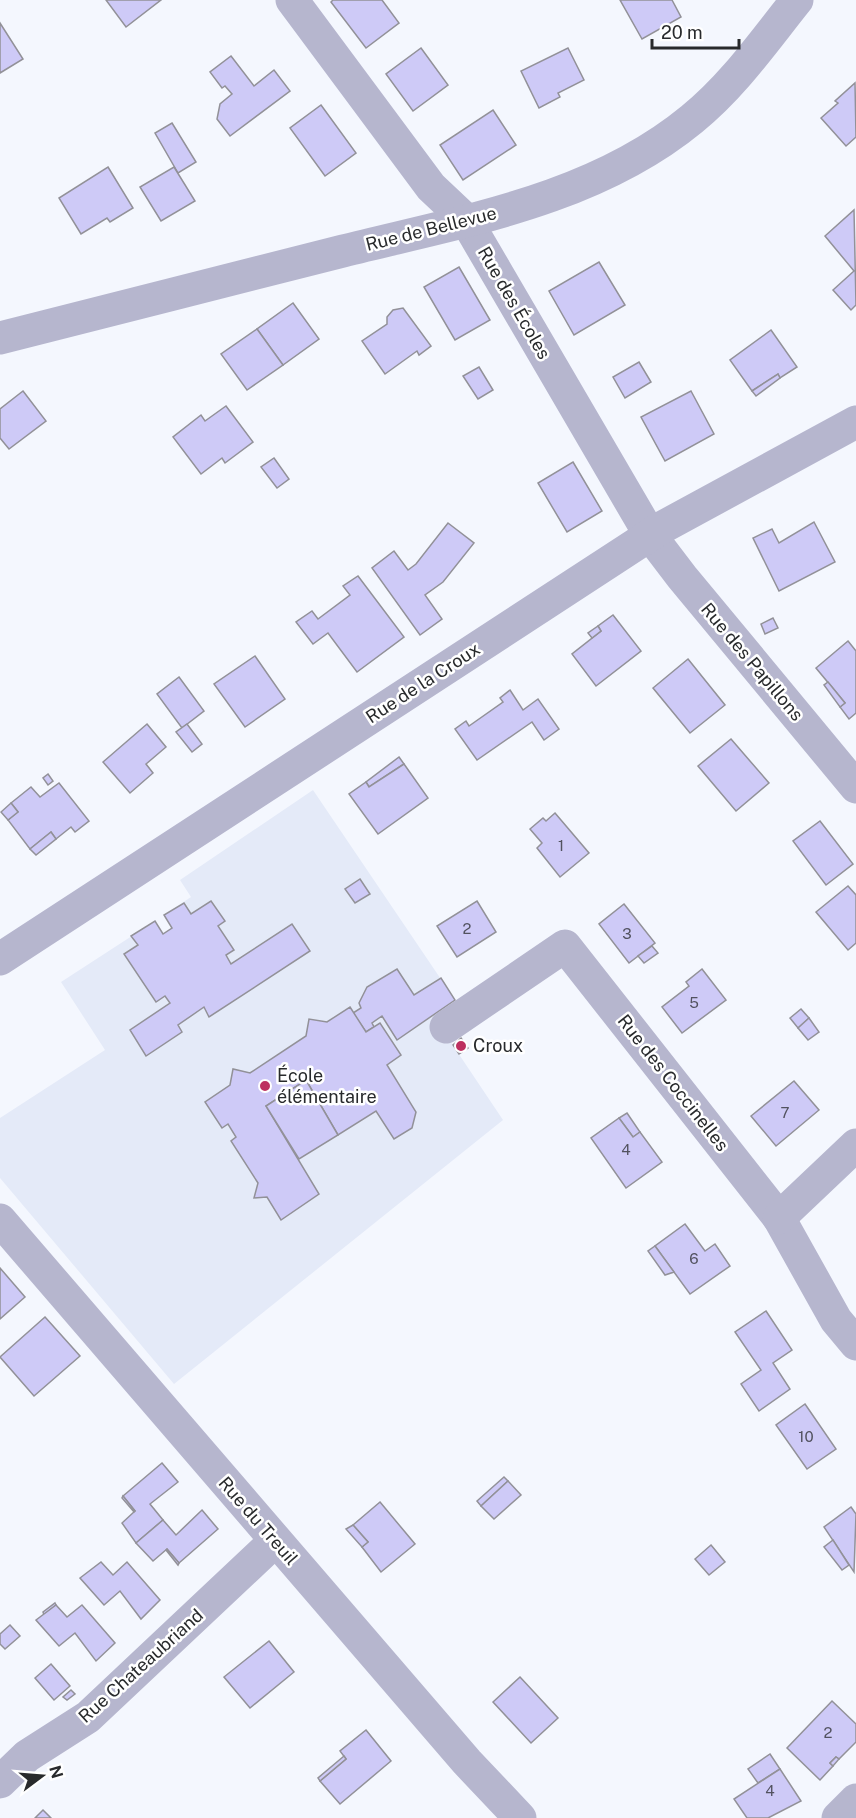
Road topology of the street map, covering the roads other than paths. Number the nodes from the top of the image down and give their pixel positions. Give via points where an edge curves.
1 (292, 0) edge
2 (796, 0) edge
3 (466, 220) junction
4 (0, 338) edge
5 (856, 422) edge
6 (650, 535) junction
7 (856, 787) edge
8 (0, 959) edge
9 (446, 1027) dead end
10 (856, 1145) edge
11 (779, 1218) junction
12 (0, 1220) edge
13 (856, 1344) edge
14 (275, 1541) junction
15 (0, 1782) edge
16 (856, 1800) edge
17 (520, 1818) edge
18 (838, 1818) edge

1 - 3 street, Rue des Écoles via 431,187
2 - 3 street, Rue de Bellevue via 723,91 661,142 581,185
3 - 4 street, Rue de Bellevue
3 - 6 street, Rue des Écoles
5 - 6 street, Rue de la Croux
6 - 7 street, Rue des Papillons
6 - 8 street, Rue de la Croux
9 - 11 street, Rue des Coccinelles via 565,946
10 - 11 street
11 - 13 street, Rue des Coccinelles via 836,1320
12 - 14 street, Rue du Treuil
14 - 15 street, Rue Chateaubriand via 88,1717 27,1756
14 - 17 street, Rue du Treuil
16 - 18 street

